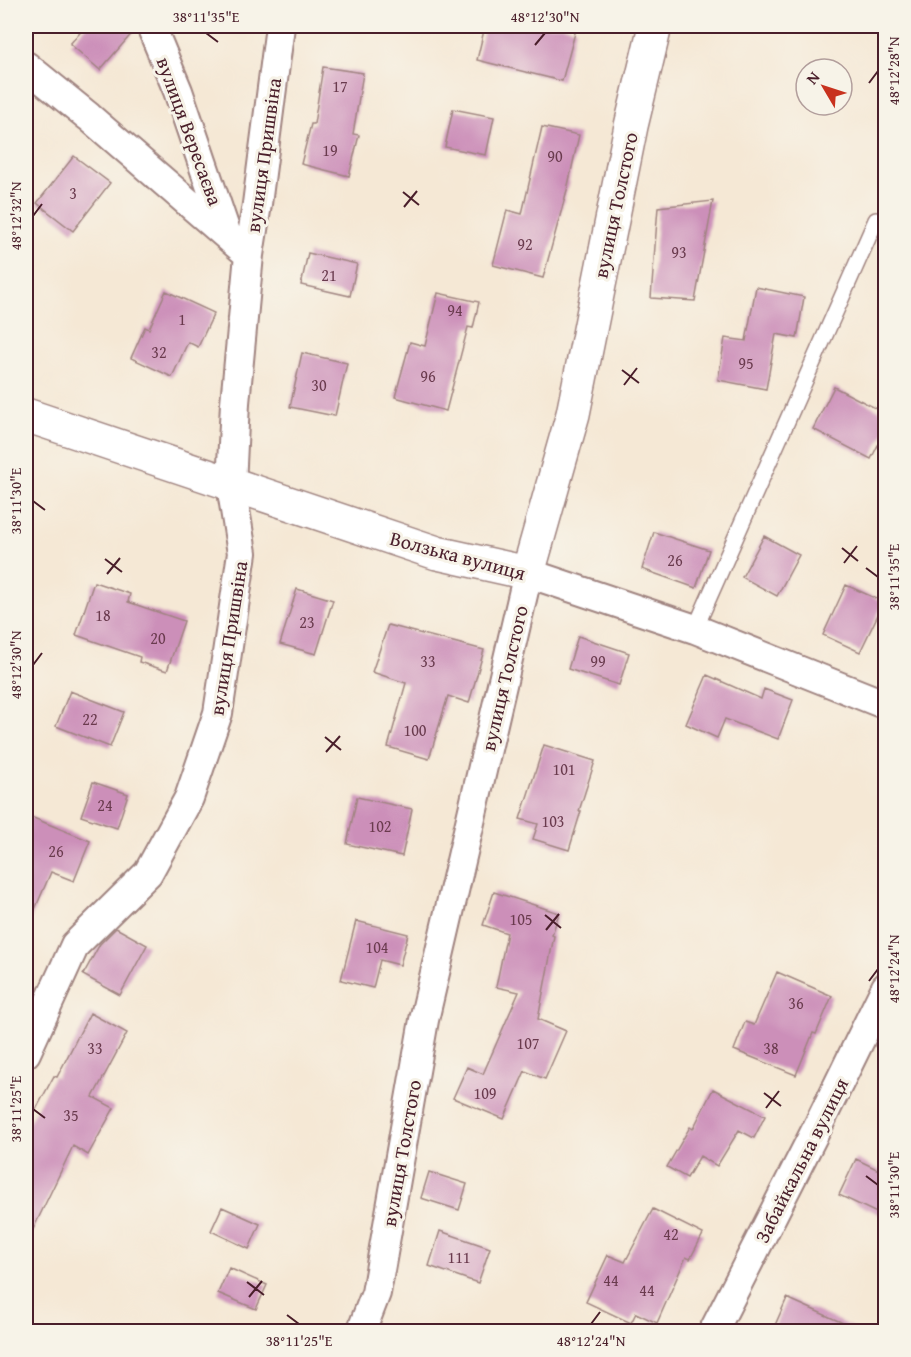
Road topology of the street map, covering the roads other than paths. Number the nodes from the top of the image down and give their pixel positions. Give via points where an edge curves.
1 (151, 26) edge
2 (280, 26) edge
3 (655, 26) edge
4 (26, 66) edge
5 (876, 220) dead end
6 (228, 237) junction
7 (249, 255) junction
8 (26, 416) edge
9 (231, 485) junction
10 (528, 573) junction
11 (695, 629) junction
12 (885, 705) edge
13 (885, 987) edge
14 (26, 1053) edge
15 (361, 1332) edge
16 (713, 1332) edge

1 - 6 street, вулиця Вересаєва via 178,91
2 - 7 street, вулиця Пришвіна
3 - 10 street, вулиця Толстого via 573,414
4 - 6 street
5 - 11 lane
6 - 7 street
7 - 9 street, вулиця Пришвіна
8 - 9 street, Волзька вулиця
9 - 10 street, Волзька вулиця via 437,554
9 - 14 street, вулиця Пришвіна via 242,553 218,713 189,798 148,873 75,945
10 - 11 street, Волзька вулиця
10 - 15 street, вулиця Толстого via 424,1020 376,1293
11 - 12 street, Волзька вулиця
13 - 16 street, Забайкальна вулиця

